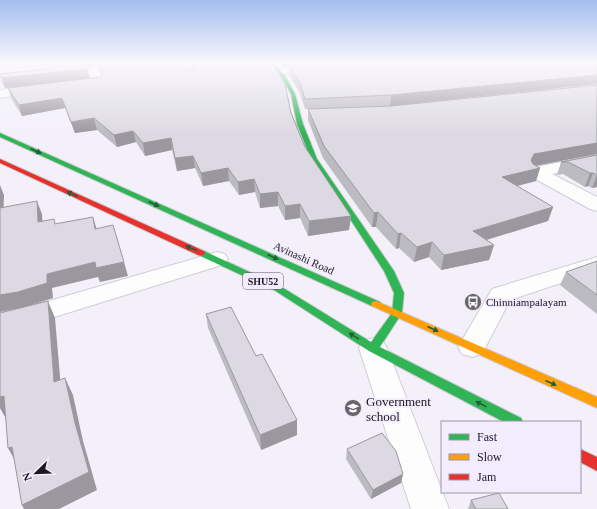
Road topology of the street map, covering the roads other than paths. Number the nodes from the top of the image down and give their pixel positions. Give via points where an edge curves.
1 (59, 87) edge
2 (288, 87) edge
3 (0, 94) edge
4 (314, 114) edge
5 (299, 115) junction
6 (0, 135) edge
7 (597, 160) edge
8 (0, 161) edge
9 (597, 205) edge
10 (217, 259) junction
11 (597, 264) edge
12 (397, 313) junction
13 (0, 322) edge
14 (472, 347) junction
15 (373, 348) junction
16 (597, 403) edge
17 (514, 421) edge
18 (581, 456) edge
19 (597, 464) edge
20 (430, 509) edge

1 - 3 street
2 - 5 main road
4 - 5 street
5 - 12 main road via 314,159 389,271 399,293
6 -> 12 main road, Avinashi Road / SHU52
7 - 9 street via 536,172
10 -> 8 main road, SHU52
10 - 13 street via 26,317
15 -> 10 main road, SHU52 via 277,288
11 - 14 street via 502,296
12 -> 14 main road, Avinashi Road / SHU52
12 - 15 main road
14 -> 16 main road, Avinashi Road / SHU52
17 -> 15 main road, SHU52
15 - 20 street
18 - 19 main road

